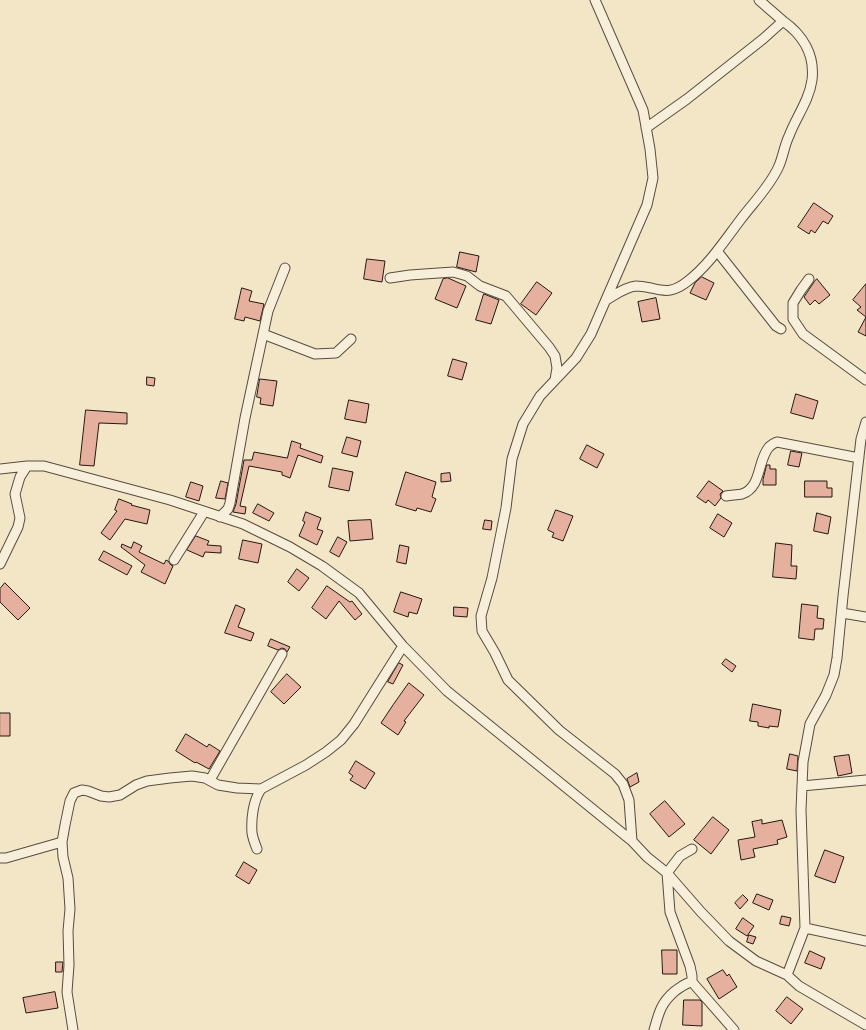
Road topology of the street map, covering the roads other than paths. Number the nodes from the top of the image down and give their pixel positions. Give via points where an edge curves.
1 (595, 0) edge
2 (759, 0) edge
3 (783, 21) junction
4 (646, 128) junction
5 (717, 251) junction
6 (285, 268) dead end
7 (390, 278) dead end
8 (809, 279) dead end
9 (606, 300) junction
10 (781, 329) dead end
11 (263, 334) junction
12 (351, 339) dead end
13 (555, 380) junction
14 (866, 380) edge
15 (866, 422) edge
16 (859, 458) junction
17 (27, 466) junction
18 (0, 469) edge
19 (726, 496) dead end
20 (204, 512) junction
21 (220, 517) junction
22 (174, 560) dead end
23 (0, 564) edge
24 (842, 613) junction
25 (866, 617) edge
26 (403, 646) junction
27 (282, 654) dead end
28 (210, 780) junction
29 (866, 780) edge
30 (802, 786) junction
31 (261, 789) junction
32 (632, 841) junction
33 (62, 842) junction
34 (257, 849) dead end
35 (692, 849) dead end
36 (0, 858) edge
37 (666, 873) junction
38 (805, 928) junction
39 (866, 941) edge
40 (787, 975) junction
41 (692, 982) junction
42 (866, 1025) edge
43 (73, 1030) edge
44 (654, 1030) edge
45 (734, 1030) edge

1 - 4 street via 643,110
2 - 3 street
3 - 4 street via 687,100
3 - 5 street via 800,35 807,48 812,80 808,96 770,184
4 - 9 street via 653,178 647,206
5 - 9 street via 688,281 670,291 645,286 634,287
5 - 10 street
6 - 11 street via 268,311
7 - 13 street via 452,272 467,276 480,286 506,296 556,356
8 - 14 street via 793,303 793,319 804,334
9 - 13 street via 588,340 576,358
11 - 12 street via 316,354 336,353
11 - 21 street via 230,503
13 - 32 street via 540,396 523,424 512,459 506,508 492,578 481,616 482,632 508,680 559,730 615,774 623,784 629,800
15 - 16 street
16 - 19 street via 777,442 769,446 750,489 742,494
16 - 24 street
17 - 18 street
17 - 20 street via 44,466 170,500
17 - 23 street via 20,477 16,494 20,518 18,527
20 - 21 street
20 - 22 street
21 - 26 street via 243,524 290,546 322,566 359,593
24 - 25 street
24 - 30 street via 835,669 826,695 810,724 803,762
26 - 31 street via 354,724 341,740 306,765
26 - 32 street via 447,691
27 - 28 street
28 - 31 street via 218,785
28 - 33 street via 192,776 148,781 120,795 109,797 82,790 74,793
29 - 30 street
30 - 38 street
31 - 34 street via 252,816 252,835
32 - 37 street
33 - 36 street
33 - 43 street via 70,909 67,992
35 - 37 street via 680,856
37 - 40 street via 729,941 756,961
37 - 41 street via 670,912 690,966
38 - 39 street
38 - 40 street
40 - 42 street via 799,986
41 - 44 street via 684,984 668,997 660,1008
41 - 45 street

